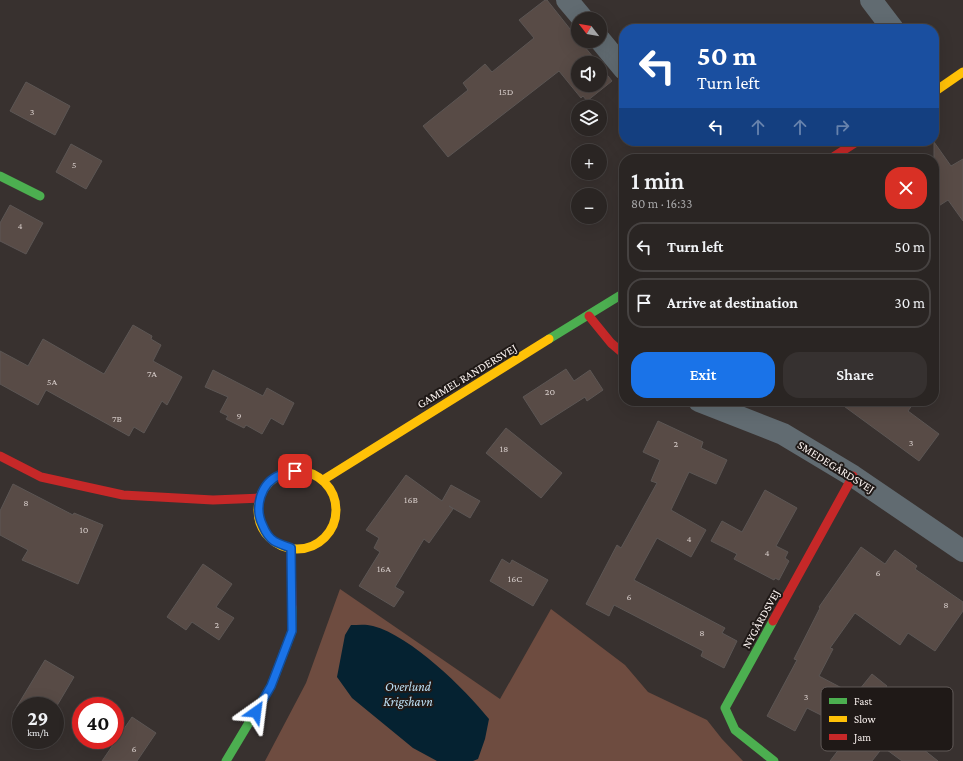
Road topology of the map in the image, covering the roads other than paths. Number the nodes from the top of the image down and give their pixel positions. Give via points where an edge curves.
1 (568, 0) edge
2 (877, 3) edge
3 (577, 12) edge
4 (890, 24) edge
5 (607, 48) edge
6 (619, 63) edge
7 (961, 76) edge
8 (939, 87) edge
9 (850, 146) edge
10 (838, 154) edge
11 (0, 176) edge
12 (40, 196) dead end
13 (619, 296) edge
14 (589, 316) junction
15 (619, 350) edge
16 (712, 406) edge
17 (0, 456) edge
18 (853, 476) junction
19 (323, 480) junction
20 (260, 498) junction
21 (291, 548) junction
22 (963, 551) edge
23 (226, 761) edge
24 (774, 761) edge

1 - 3 street
2 - 4 street
5 - 6 street
7 - 8 street
9 - 10 street
11 - 12 street
13 - 14 street, GAMMEL RANDERSVEJ
14 - 15 street
14 - 19 street, GAMMEL RANDERSVEJ via 396,432
16 - 18 street, SMEDEGÅRDSVEJ via 783,434
17 - 20 street via 41,477 123,495 213,500
18 - 22 street, SMEDEGÅRDSVEJ
18 - 24 street, NYGÅRDSVEJ via 725,708 735,730
19 - 20 street via 308,472 295,471 279,475 270,482
19 - 21 street via 330,488 335,501 334,522 328,533 315,544
20 - 21 street via 259,518 266,534
21 - 23 street via 292,631 271,686

